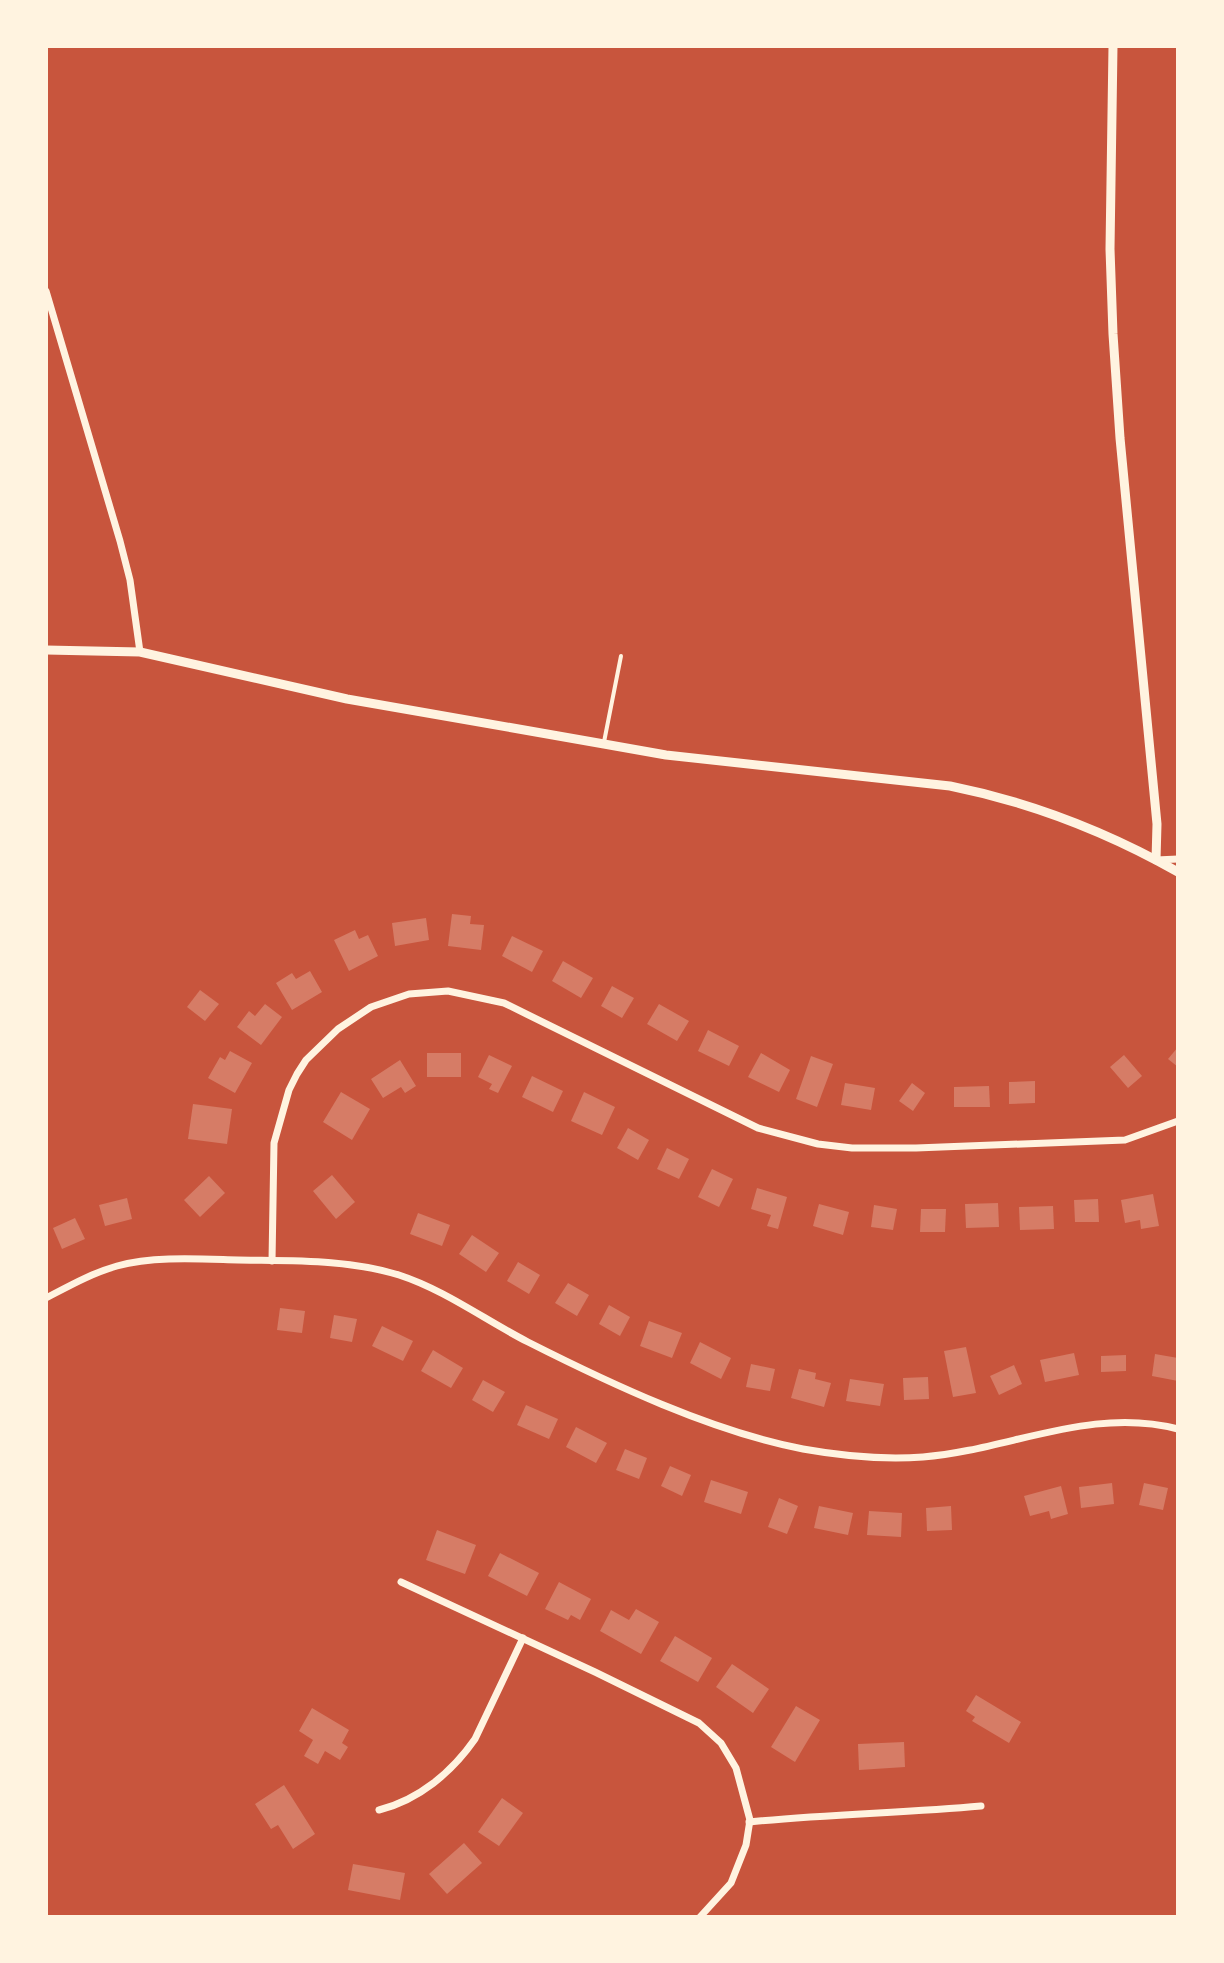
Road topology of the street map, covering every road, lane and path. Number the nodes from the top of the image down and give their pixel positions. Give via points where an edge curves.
1 (1113, 46) edge
2 (46, 291) edge
3 (46, 650) edge
4 (140, 652) junction
5 (621, 656) dead end
6 (604, 744) junction
7 (1178, 859) edge
8 (1156, 860) junction
9 (1178, 872) edge
10 (1178, 1121) edge
11 (272, 1261) junction
12 (46, 1298) edge
13 (1178, 1429) edge
14 (401, 1582) dead end
15 (523, 1638) junction
16 (981, 1806) dead end
17 (379, 1810) dead end
18 (749, 1822) junction
19 (700, 1917) edge

1 - 8 street via 1113,334
2 - 4 street via 120,541
3 - 4 street
4 - 6 street via 347,699
5 - 6 lane
6 - 8 street via 986,793 1056,815
7 - 8 street
8 - 9 street
10 - 11 street via 1125,1140 916,1148 818,1144 758,1128 504,1003 448,991 409,994 371,1007 338,1029 297,1074 274,1143
11 - 12 street via 142,1261 100,1271
11 - 13 street via 351,1265 400,1276 639,1394 728,1429 799,1448 872,1458 924,1457 1108,1422
14 - 15 street
15 - 17 street via 467,1750 429,1787
15 - 18 street via 711,1732 736,1768
16 - 18 street
18 - 19 street via 731,1883

